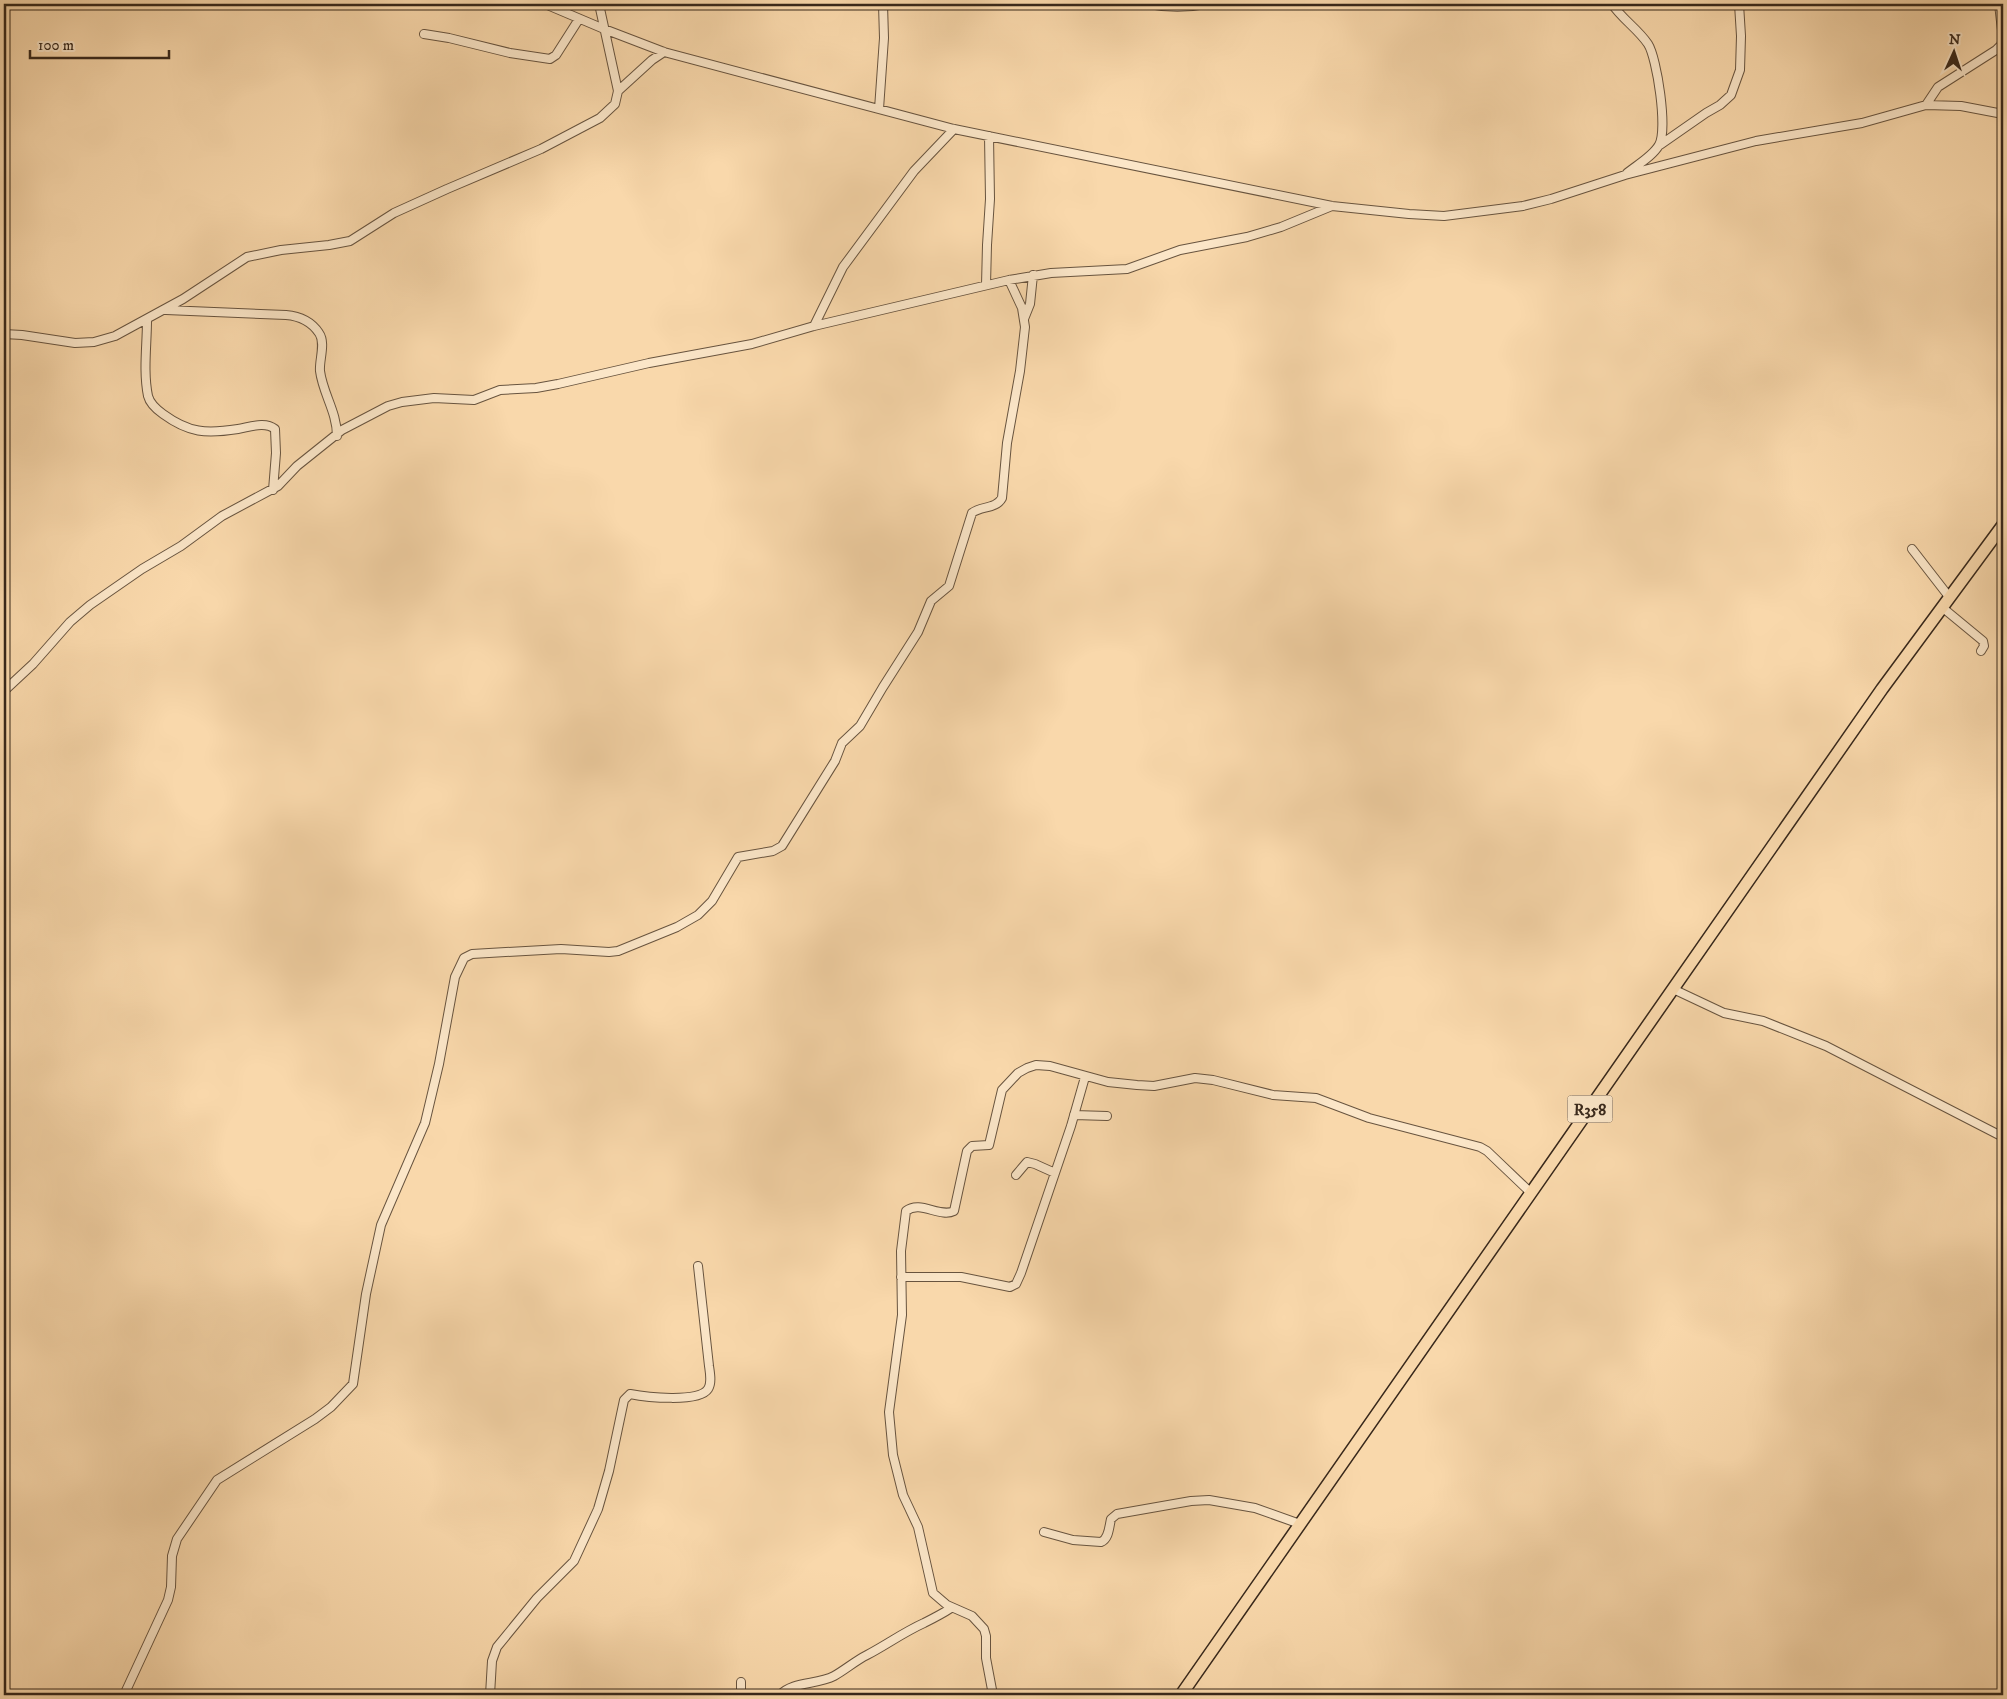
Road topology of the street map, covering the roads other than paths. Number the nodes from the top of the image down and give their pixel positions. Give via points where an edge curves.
1 (545, 4) edge
2 (599, 4) edge
3 (882, 4) edge
4 (1149, 4) edge
5 (1206, 4) edge
6 (1612, 4) edge
7 (1739, 4) edge
8 (1999, 4) edge
9 (579, 19) junction
10 (604, 29) junction
11 (424, 34) dead end
12 (2003, 39) edge
13 (664, 52) junction
14 (618, 91) junction
15 (1926, 105) junction
16 (879, 109) junction
17 (2003, 114) edge
18 (954, 129) junction
19 (989, 136) junction
20 (1660, 145) junction
21 (1625, 175) junction
22 (1332, 206) junction
23 (1033, 275) junction
24 (1009, 280) junction
25 (986, 285) junction
26 (164, 310) junction
27 (1024, 319) junction
28 (147, 320) junction
29 (814, 326) junction
30 (4, 334) edge
31 (336, 436) junction
32 (273, 490) junction
33 (2003, 525) edge
34 (1912, 549) dead end
35 (1950, 598) junction
36 (1943, 608) junction
37 (1980, 651) dead end
38 (4, 691) edge
39 (1673, 989) junction
40 (1085, 1077) junction
41 (1074, 1115) junction
42 (1107, 1116) dead end
43 (2003, 1137) edge
44 (1054, 1174) junction
45 (1016, 1175) dead end
46 (1530, 1192) junction
47 (698, 1266) dead end
48 (901, 1277) junction
49 (1300, 1524) junction
50 (1044, 1532) dead end
51 (951, 1608) junction
52 (740, 1682) dead end
53 (124, 1695) edge
54 (490, 1695) edge
55 (740, 1695) edge
56 (780, 1695) edge
57 (994, 1695) edge
58 (1180, 1695) edge

1 - 9 street
2 - 10 street
3 - 16 street via 884,38
4 - 5 street via 1166,7
6 - 20 street via 1647,43 1654,56 1661,98
7 - 20 street via 1740,70 1731,95
8 - 12 street
9 - 10 street
9 - 11 street via 556,55 550,58 510,53
10 - 13 street
10 - 14 street
12 - 15 street via 1996,50 1938,87
13 - 14 street
13 - 16 street
14 - 26 street via 615,104 600,118 540,149 394,213 350,240 250,256
15 - 17 street via 1961,106
15 - 21 street via 1862,123 1756,141
16 - 18 street
18 - 19 street
18 - 29 street via 914,171 843,267
19 - 22 street
19 - 25 street
20 - 21 street
21 - 22 street via 1523,206 1468,214 1429,216
22 - 23 street via 1281,227 1180,250 1128,269
23 - 24 street
23 - 27 street via 1030,304
24 - 25 street
24 - 27 street
25 - 29 street
26 - 28 street
26 - 31 street via 286,315 310,324 322,339 321,375 336,420
27 - 53 street via 1002,498 998,504 972,513 949,586 931,601 918,632 860,726 842,743 832,766 782,846 738,857 712,901 698,915 677,927 618,950 561,949 472,954 459,965 425,1123 381,1225 366,1294 353,1384 315,1419 217,1480 177,1539 168,1600
28 - 30 street via 115,336 85,343
28 - 32 street via 146,372 148,398 153,406 184,428 199,432 260,425 275,428
29 - 31 street via 752,344 558,384 500,390 474,400 434,398 402,402 376,411
31 - 32 street via 297,466
32 - 38 street via 222,516 90,605
33 - 35 main road, R358
34 - 35 street
35 - 36 main road, R358
36 - 37 street via 1983,641
36 - 39 main road, R358
39 - 43 street via 1724,1013 1763,1021 1826,1046
39 - 46 main road, R358
40 - 41 street
40 - 46 street via 1154,1086 1203,1079 1272,1095 1316,1098 1369,1118 1480,1147
40 - 48 street via 1050,1066 1033,1066 1018,1073 1006,1085 1000,1094 990,1145 972,1146 967,1151 954,1211 948,1213 919,1208 906,1211
41 - 42 street
41 - 44 street
44 - 45 street via 1027,1162
44 - 48 street via 1021,1273 1013,1287 961,1277
46 - 49 main road, R358
47 - 54 street via 709,1366 708,1389 694,1396 630,1394 624,1400 598,1508 574,1561 537,1598 497,1647 492,1661
48 - 51 street via 902,1315 889,1412 893,1455 903,1495 918,1527 933,1593
49 - 50 street via 1256,1508 1203,1500 1117,1514 1111,1519 1107,1536 1101,1542 1073,1540
49 - 58 main road, R358
51 - 56 street via 833,1676 792,1687
51 - 57 street via 972,1616 984,1628
52 - 55 street

